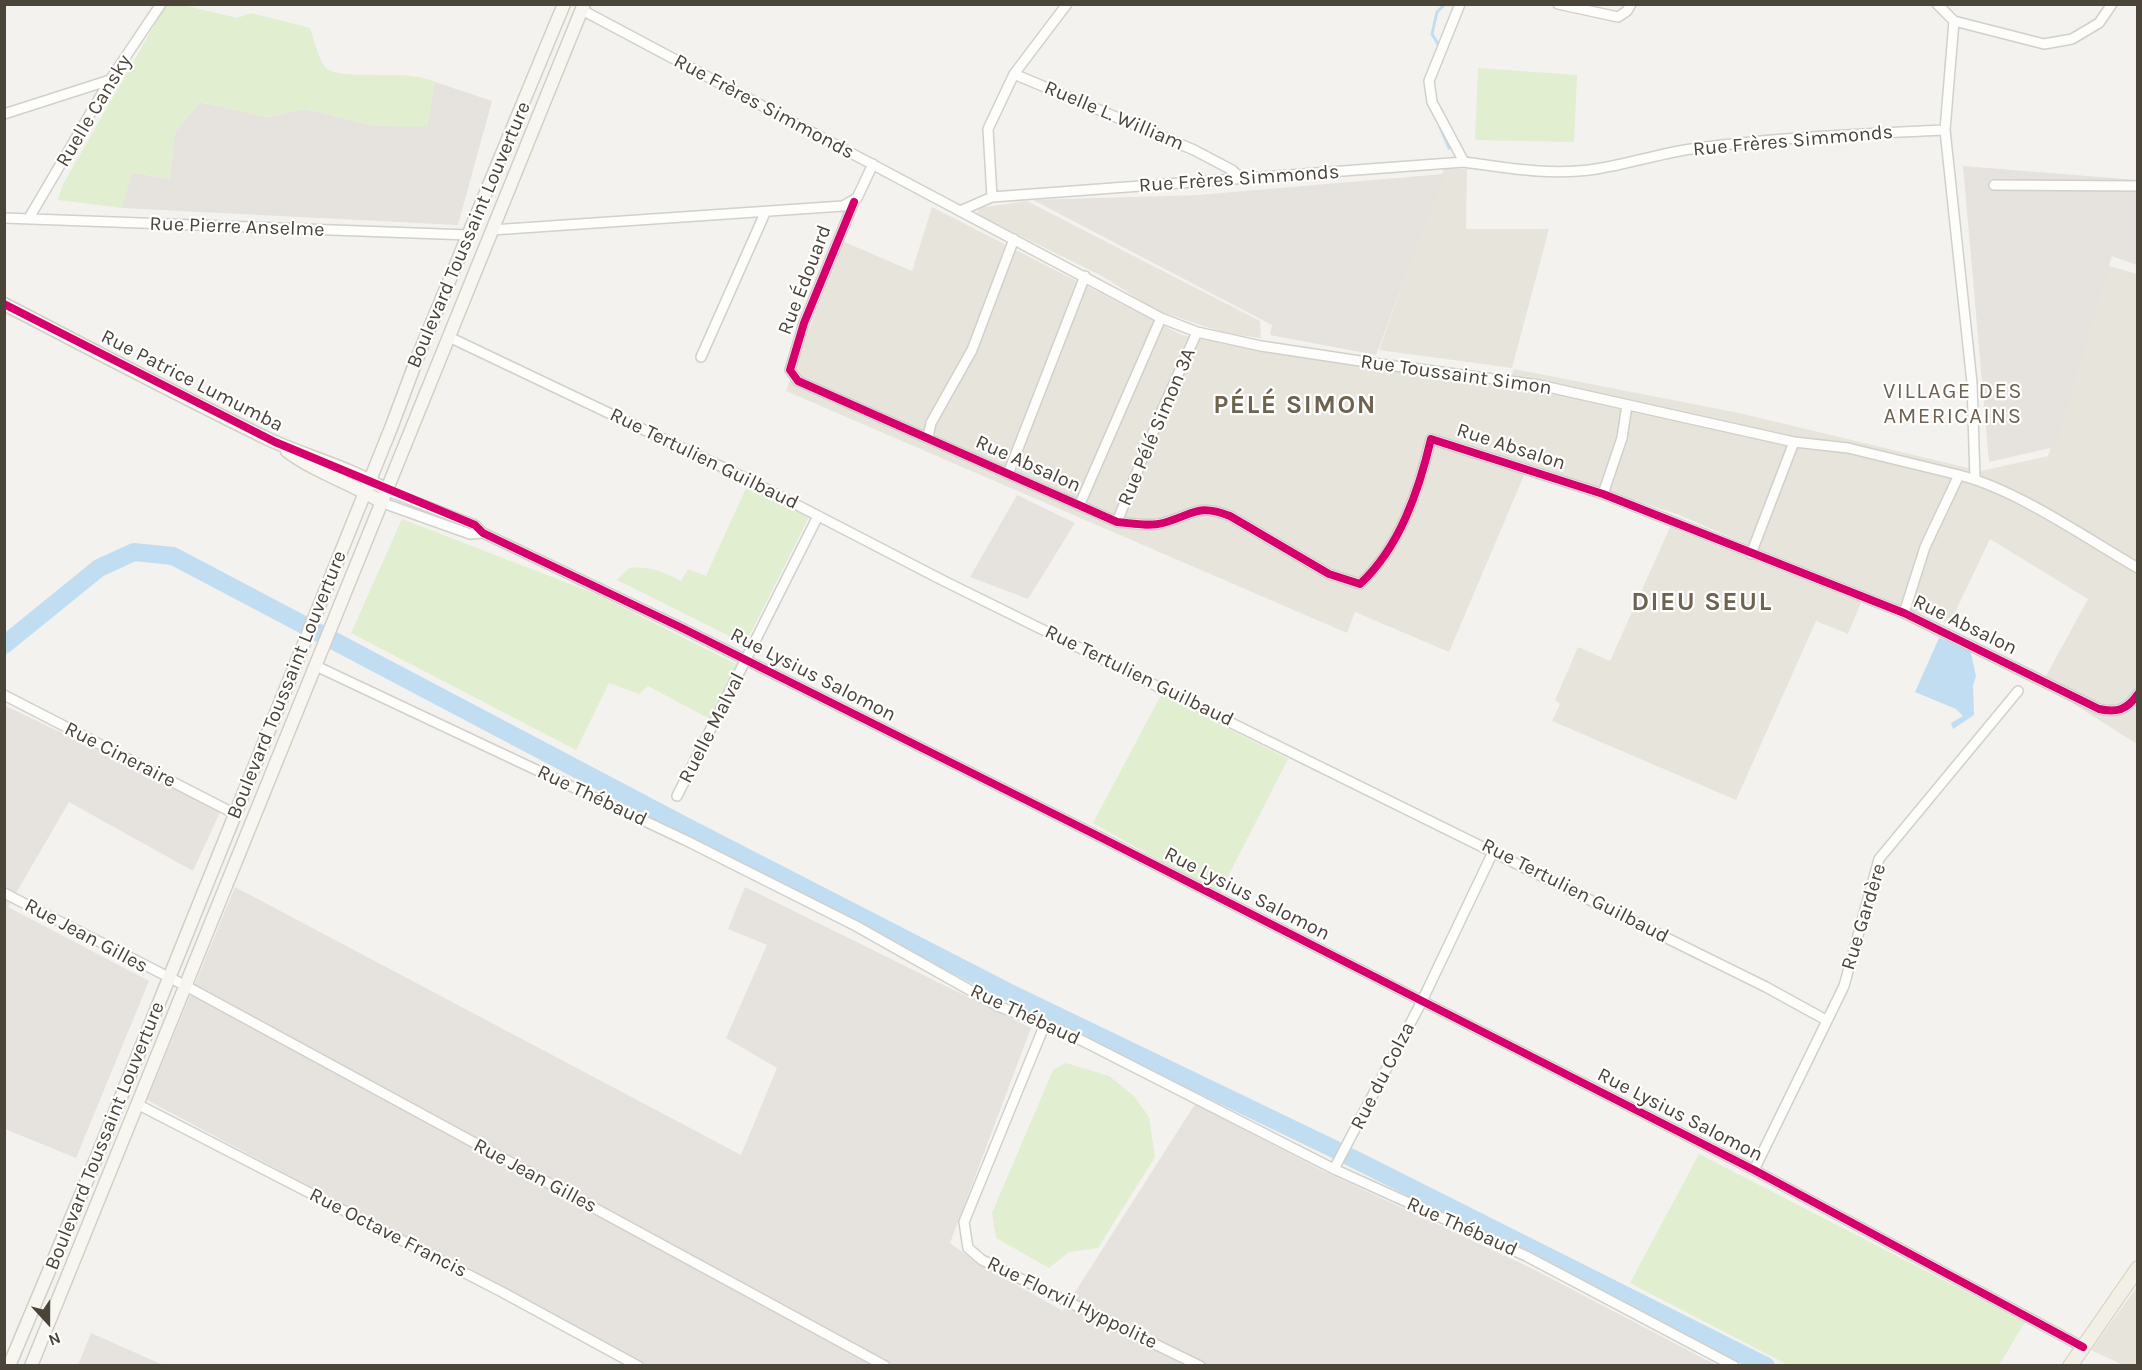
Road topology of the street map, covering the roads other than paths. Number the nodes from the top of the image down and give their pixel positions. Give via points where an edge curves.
1 (161, 4) edge
2 (566, 4) edge
3 (1067, 4) edge
4 (1460, 4) edge
5 (1558, 4) edge
6 (1631, 4) edge
7 (1936, 4) edge
8 (2112, 4) edge
9 (583, 7) edge
10 (1954, 21) junction
11 (1014, 74) junction
12 (111, 80) junction
13 (4, 114) edge
14 (1945, 130) junction
15 (1464, 162) junction
16 (873, 164) junction
17 (1243, 180) junction
18 (1994, 185) dead end
19 (2138, 186) edge
20 (992, 197) junction
21 (854, 202) junction
22 (960, 211) junction
23 (765, 213) junction
24 (4, 218) edge
25 (29, 218) junction
26 (492, 230) junction
27 (469, 235) junction
28 (1014, 239) junction
29 (1085, 276) junction
30 (4, 304) edge
31 (1161, 318) junction
32 (1197, 332) junction
33 (449, 337) junction
34 (701, 357) dead end
35 (790, 370) joint
36 (1627, 405) junction
37 (928, 437) junction
38 (1794, 442) junction
39 (1008, 474) junction
40 (1959, 476) junction
41 (1975, 479) junction
42 (367, 485) junction
43 (1603, 494) junction
44 (385, 497) junction
45 (1079, 506) junction
46 (818, 516) junction
47 (1117, 522) junction
48 (1751, 554) junction
49 (2138, 568) edge
50 (1904, 613) junction
51 (746, 660) junction
52 (318, 662) junction
53 (2018, 691) dead end
54 (2138, 694) edge
55 (4, 695) edge
56 (677, 796) dead end
57 (235, 814) junction
58 (1493, 852) junction
59 (4, 893) edge
60 (168, 979) junction
61 (186, 986) junction
62 (1422, 1002) junction
63 (1826, 1020) junction
64 (1045, 1024) junction
65 (137, 1104) junction
66 (1336, 1167) junction
67 (1754, 1170) junction
68 (2138, 1268) edge
69 (2083, 1347) junction
70 (8, 1362) edge
71 (31, 1365) edge
72 (638, 1365) edge
73 (885, 1365) edge
74 (1200, 1365) edge
75 (1734, 1365) edge
76 (2070, 1365) edge

1 - 12 street, Ruelle Cansky
2 - 9 main road
2 - 27 main road, Boulevard Toussaint Louverture
3 - 11 street
4 - 15 street via 1429,81 1432,102
5 - 6 street via 1618,17
7 - 10 street
8 - 10 street via 2099,23 2072,39 2044,44
9 - 16 street, Rue Frères Simmonds
9 - 26 main road, Boulevard Toussaint Louverture
10 - 14 street
11 - 17 street, Ruelle L. William via 1194,150
11 - 20 street via 988,129
12 - 13 street
12 - 25 street, Ruelle Cansky
14 - 15 street, Rue Frères Simmonds via 1811,136 1695,148 1576,171 1535,171
14 - 41 street via 1972,384
15 - 17 street, Rue Frères Simmonds
16 - 21 street, Rue Édouard
16 - 22 street, Rue Frères Simmonds
17 - 20 street, Rue Frères Simmonds
18 - 19 street
20 - 22 street, Rue Frères Simmonds
21 - 23 street
21 - 35 street, Rue Édouard via 804,323
22 - 28 street, Rue Toussaint Simon
23 - 26 street
23 - 34 street
24 - 25 street, Rue Pierre Anselme
25 - 27 street, Rue Pierre Anselme
26 - 33 main road, Boulevard Toussaint Louverture
27 - 42 main road, Boulevard Toussaint Louverture
28 - 29 street, Rue Toussaint Simon
28 - 37 street via 972,350 931,423
29 - 31 street, Rue Toussaint Simon
29 - 39 street
30 - 42 main road, Rue Patrice Lumumba via 275,442 306,466
31 - 32 street, Rue Toussaint Simon
31 - 45 street
32 - 36 street, Rue Toussaint Simon via 1261,346 1539,385
32 - 47 street, Rue Pélé Simon 3A
33 - 44 main road, Boulevard Toussaint Louverture
33 - 46 street, Rue Tertulien Guilbaud
35 - 37 street, Rue Absalon via 798,381
36 - 38 street, Rue Toussaint Simon
36 - 43 street via 1622,438
37 - 39 street, Rue Absalon
38 - 40 street, Rue Toussaint Simon via 1848,448
38 - 48 street
39 - 45 street, Rue Absalon
40 - 41 street, Rue Toussaint Simon
40 - 50 street via 1925,547
41 - 49 street, Rue Toussaint Simon
42 - 44 main road, Rue Patrice Lumumba
42 - 57 main road, Boulevard Toussaint Louverture
43 - 47 street, Rue Absalon via 1431,439 1424,469 1400,530 1372,573 1360,584 1329,574 1214,510 1200,509 1154,525
43 - 48 street, Rue Absalon
44 - 51 street, Rue Lysius Salomon via 470,534 483,533
44 - 52 main road, Boulevard Toussaint Louverture
45 - 47 street, Rue Absalon
46 - 51 street, Ruelle Malval
46 - 58 street, Rue Tertulien Guilbaud
48 - 50 street, Rue Absalon
50 - 54 street, Rue Absalon via 2098,709 2121,711
51 - 56 street, Ruelle Malval
51 - 62 street, Rue Lysius Salomon
52 - 61 main road, Boulevard Toussaint Louverture
52 - 64 street, Rue Thébaud via 856,926 998,1006
53 - 63 street, Rue Gardère via 1879,859 1844,986
55 - 57 street, Rue Cineraire
57 - 60 main road, Boulevard Toussaint Louverture
58 - 62 street, Rue du Colza
58 - 63 street, Rue Tertulien Guilbaud
59 - 60 street, Rue Jean Gilles
60 - 61 street, Rue Jean Gilles
60 - 70 main road, Boulevard Toussaint Louverture via 49,1274
61 - 65 main road, Boulevard Toussaint Louverture
61 - 73 street, Rue Jean Gilles
62 - 66 street, Rue du Colza
62 - 67 street, Rue Lysius Salomon
63 - 67 street, Rue Gardère
64 - 66 street, Rue Thébaud
64 - 74 street, Rue Florvil Hyppolite via 964,1222 968,1248 982,1260
65 - 71 main road, Boulevard Toussaint Louverture
65 - 72 street, Rue Octave Francis
66 - 75 street, Rue Thébaud via 1526,1256
67 - 69 street, Rue Lysius Salomon
68 - 69 main road
69 - 76 main road

